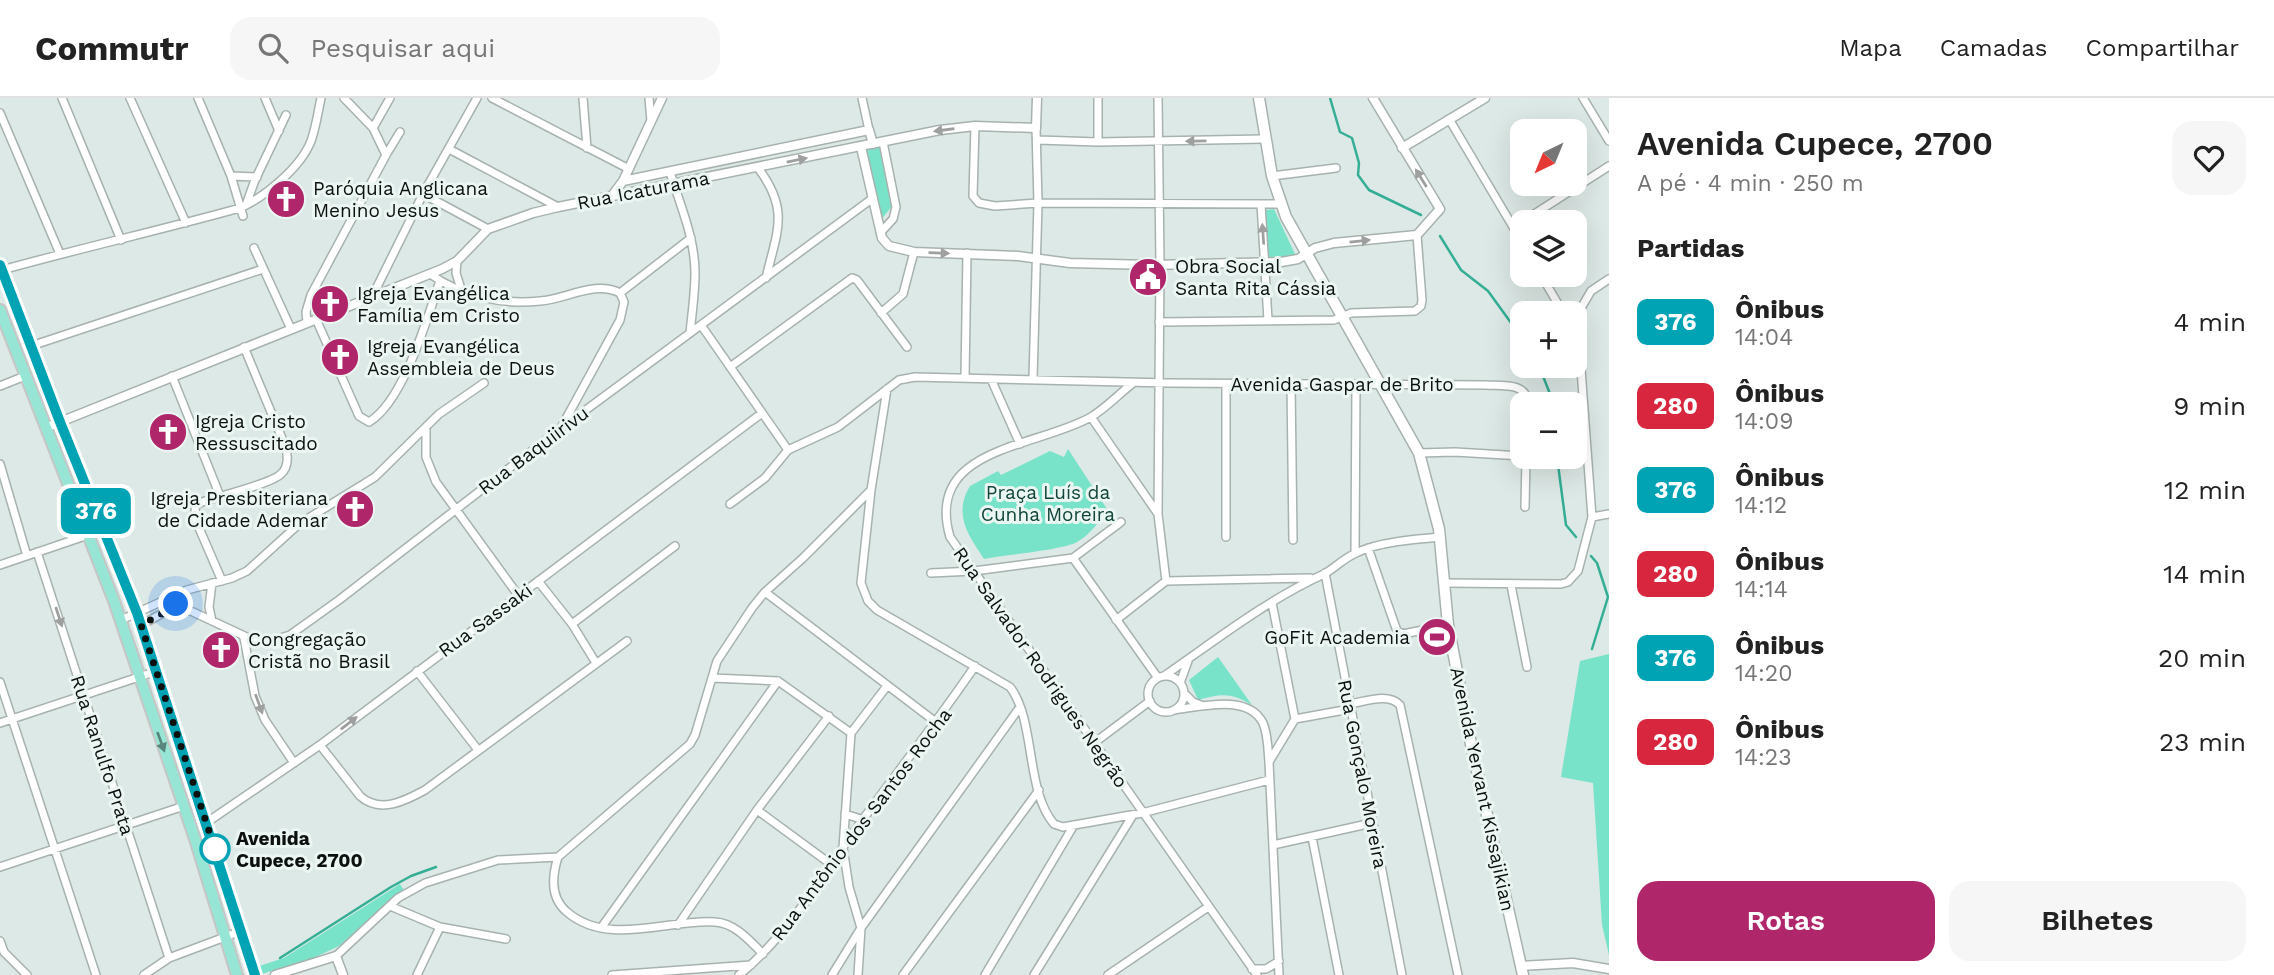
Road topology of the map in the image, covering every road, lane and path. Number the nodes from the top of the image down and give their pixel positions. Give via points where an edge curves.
1 (62, 98) edge
2 (130, 98) edge
3 (198, 98) edge
4 (265, 98) edge
5 (321, 98) edge
6 (344, 98) edge
7 (390, 98) edge
8 (477, 98) edge
9 (492, 98) edge
10 (583, 98) edge
11 (649, 98) edge
12 (663, 98) edge
13 (862, 98) edge
14 (1037, 98) edge
15 (1098, 98) edge
16 (1158, 98) edge
17 (1259, 98) edge
18 (1373, 98) edge
19 (1485, 98) edge
20 (1583, 98) edge
21 (0, 113) edge
22 (286, 115) dead end
23 (1449, 119) junction
24 (651, 121) junction
25 (975, 126) junction
26 (373, 128) junction
27 (1036, 128) junction
28 (869, 130) junction
29 (279, 131) junction
30 (400, 132) dead end
31 (1264, 139) junction
32 (1038, 140) junction
33 (1609, 141) edge
34 (883, 142) junction
35 (1098, 142) junction
36 (1157, 142) junction
37 (873, 144) junction
38 (861, 147) junction
39 (587, 148) junction
40 (1402, 148) junction
41 (449, 149) junction
42 (387, 155) junction
43 (1609, 166) edge
44 (758, 168) junction
45 (1336, 168) dead end
46 (629, 169) junction
47 (670, 173) junction
48 (231, 176) junction
49 (1272, 176) junction
50 (257, 177) junction
51 (622, 181) junction
52 (673, 184) junction
53 (423, 194) junction
54 (610, 198) junction
55 (873, 198) junction
56 (1038, 203) junction
57 (1159, 203) junction
58 (1261, 204) junction
59 (1280, 204) junction
60 (243, 206) junction
61 (558, 207) junction
62 (1540, 210) edge
63 (243, 216) dead end
64 (1510, 220) edge
65 (186, 223) junction
66 (488, 229) junction
67 (881, 232) junction
68 (1417, 235) junction
69 (691, 238) junction
70 (121, 240) junction
71 (254, 248) dead end
72 (914, 252) junction
73 (967, 253) junction
74 (60, 254) junction
75 (1306, 254) junction
76 (1036, 259) junction
77 (457, 261) junction
78 (1265, 264) junction
79 (1160, 265) junction
80 (1, 268) edge
81 (263, 269) junction
82 (430, 274) junction
83 (765, 278) junction
84 (1609, 279) edge
85 (440, 281) junction
86 (461, 289) junction
87 (620, 293) junction
88 (373, 295) junction
89 (1584, 301) edge
90 (0, 310) edge
91 (881, 313) junction
92 (1343, 316) junction
93 (1268, 320) junction
94 (312, 321) junction
95 (1159, 322) junction
96 (701, 325) junction
97 (290, 329) junction
98 (690, 333) junction
99 (32, 346) junction
100 (244, 347) junction
101 (907, 347) dead end
102 (730, 367) junction
103 (25, 376) junction
104 (172, 376) junction
105 (965, 378) junction
106 (1580, 378) edge
107 (991, 379) junction
108 (1033, 379) junction
109 (1133, 382) junction
110 (485, 383) dead end
111 (1160, 383) junction
112 (1380, 383) junction
113 (1226, 384) junction
114 (1291, 384) junction
115 (1356, 384) junction
116 (0, 386) edge
117 (888, 389) junction
118 (1524, 392) edge
119 (762, 414) junction
120 (1091, 416) junction
121 (60, 422) junction
122 (45, 428) junction
123 (426, 429) junction
124 (560, 429) junction
125 (1020, 444) junction
126 (788, 450) junction
127 (1419, 453) junction
128 (1510, 455) edge
129 (0, 464) edge
130 (1524, 469) edge
131 (871, 491) junction
132 (220, 496) junction
133 (730, 504) dead end
134 (1525, 507) dead end
135 (456, 509) junction
136 (1158, 514) junction
137 (1609, 514) edge
138 (1592, 517) junction
139 (1121, 522) dead end
140 (88, 535) junction
141 (1226, 537) dead end
142 (1441, 537) junction
143 (1293, 540) dead end
144 (675, 546) dead end
145 (1368, 548) junction
146 (37, 552) junction
147 (1355, 553) junction
148 (27, 556) junction
149 (1073, 558) junction
150 (0, 565) edge
151 (974, 571) junction
152 (931, 573) dead end
153 (1325, 573) junction
154 (1311, 578) junction
155 (1166, 580) junction
156 (222, 581) junction
157 (538, 581) junction
158 (212, 583) junction
159 (1445, 583) junction
160 (1511, 585) junction
161 (765, 592) junction
162 (177, 594) junction
163 (518, 595) junction
164 (1272, 603) junction
165 (209, 607) junction
166 (180, 608) junction
167 (194, 611) junction
168 (137, 613) junction
169 (121, 620) junction
170 (1116, 620) junction
171 (212, 621) junction
172 (572, 624) junction
173 (141, 625) junction
174 (1448, 625) junction
175 (244, 638) junction
176 (627, 641) dead end
177 (1190, 658) junction
178 (596, 663) junction
179 (975, 666) junction
180 (1527, 667) dead end
181 (157, 671) junction
182 (417, 671) junction
183 (139, 677) junction
184 (1161, 677) junction
185 (712, 678) junction
186 (778, 681) junction
187 (0, 682) edge
188 (1180, 682) junction
189 (887, 687) junction
190 (1184, 693) junction
191 (84, 695) junction
192 (1150, 701) junction
193 (1204, 706) junction
194 (1349, 706) junction
195 (1020, 707) junction
196 (1174, 710) junction
197 (829, 716) junction
198 (12, 719) junction
199 (1295, 719) junction
200 (0, 723) edge
201 (937, 723) junction
202 (851, 733) junction
203 (1094, 743) junction
204 (320, 745) junction
205 (478, 750) junction
206 (1269, 762) junction
207 (294, 763) junction
208 (1269, 780) junction
209 (1038, 790) junction
210 (184, 806) junction
211 (757, 810) junction
212 (1142, 813) junction
213 (845, 814) junction
214 (1133, 815) junction
215 (864, 820) junction
216 (206, 823) junction
217 (1372, 823) junction
218 (126, 825) junction
219 (1074, 825) junction
220 (1312, 837) junction
221 (1273, 845) junction
222 (843, 848) junction
223 (55, 849) junction
224 (558, 857) junction
225 (832, 865) junction
226 (0, 867) edge
227 (390, 906) junction
228 (1208, 907) junction
229 (678, 925) junction
230 (440, 927) junction
231 (601, 928) junction
232 (861, 928) junction
233 (241, 931) junction
234 (225, 938) junction
235 (506, 939) dead end
236 (0, 941) edge
237 (2, 952) edge
238 (764, 954) junction
239 (336, 956) junction
240 (169, 958) junction
241 (1279, 961) junction
242 (752, 965) junction
243 (1609, 969) edge
244 (1522, 971) edge
245 (1254, 972) edge
246 (27, 975) edge
247 (96, 975) edge
248 (144, 975) edge
249 (237, 975) edge
250 (255, 975) edge
251 (275, 975) edge
252 (343, 975) edge
253 (417, 975) edge
254 (612, 975) edge
255 (739, 975) edge
256 (832, 975) edge
257 (858, 975) edge
258 (904, 975) edge
259 (985, 975) edge
260 (1034, 975) edge
261 (1108, 975) edge
262 (1244, 975) edge
263 (1279, 975) edge
264 (1339, 975) edge
265 (1402, 975) edge
266 (1458, 975) edge

1 - 70 street
2 - 65 street
3 - 48 street
4 - 29 street
5 - 60 street via 308,147 275,186
6 - 26 street
7 - 26 street
8 - 41 street
9 - 39 street
10 - 39 street
11 - 24 street
12 - 24 street
13 - 28 street
14 - 27 street
15 - 35 street
16 - 36 street
17 - 31 main road, Avenida Yervant Kissajikian
18 - 40 street
19 - 23 street
20 - 33 street
21 - 74 street
22 - 29 street
23 - 40 street
23 - 64 street
24 - 46 street
25 - 27 street, Rua Icaturama
25 -> 34 street, Rua Icaturama
25 - 56 street via 974,199 995,206
26 - 42 street
27 - 32 street
28 - 37 street
28 - 47 street, Rua Icaturama
29 - 50 street
30 - 42 street
31 -> 36 street
31 - 49 main road, Avenida Yervant Kissajikian
32 - 35 street
32 - 56 street
34 - 37 street, Rua Icaturama
34 - 67 street via 896,207
35 - 36 street
36 - 57 street
37 - 38 street, Rua Icaturama
44 -> 38 street, Rua Icaturama
38 - 55 street
39 - 46 street
68 -> 40 street via 1440,209
41 - 53 street
41 - 61 street
42 - 94 street via 311,295 306,312
43 - 62 street
44 - 52 street, Rua Icaturama
44 - 83 street via 772,186 779,212
45 - 49 street
46 - 51 street
47 - 51 street, Rua Icaturama
47 - 52 street
48 - 50 street
48 - 60 street
49 - 59 main road, Avenida Yervant Kissajikian
50 - 60 street
51 - 54 street
52 - 54 street, Rua Icaturama
52 - 69 street
53 - 66 street
53 - 88 street
54 - 61 street, Rua Icaturama
55 - 67 street
55 - 83 street, Rua Baquiirivu
56 - 57 street
56 - 76 street
57 - 58 street
57 - 79 street
58 - 59 street
78 -> 58 street
59 - 75 main road, Avenida Yervant Kissajikian
60 - 63 street
60 - 65 street
61 - 66 street, Rua Icaturama
65 - 70 street
66 - 77 street, Rua Icaturama
67 - 72 street via 886,244
75 -> 68 street via 1334,243
68 - 92 street via 1422,300 1418,309
69 - 87 street
69 - 98 street via 695,271
70 - 74 street
71 - 81 street
72 -> 73 street
72 - 91 street via 903,294
73 - 76 street
73 - 105 street
74 - 80 street
75 - 78 street
75 - 92 main road, Avenida Yervant Kissajikian
76 - 79 street
76 - 108 street
77 - 82 street
77 - 86 street
78 - 79 street
78 - 93 street
79 - 95 street
80 - 99 main road
81 - 97 street
81 - 99 street
82 - 85 street
82 - 88 street
83 - 96 street, Rua Baquiirivu
84 - 89 street
85 - 86 street
85 - 94 street via 414,356 390,400 367,422 357,412
86 - 87 street via 521,302 603,288
87 - 124 street via 624,302 620,320
88 - 94 street
90 - 103 main road
91 - 101 street
91 - 102 street via 857,280 849,279
92 - 93 street via 1334,320
92 - 112 main road, Avenida Yervant Kissajikian
93 - 95 street
94 - 97 street
95 - 111 street
96 - 98 street, Rua Baquiirivu
96 - 102 street
97 - 100 street
98 - 124 street, Rua Baquiirivu
99 - 121 main road
100 - 104 street
100 - 132 street via 286,448 286,466 274,478
102 - 119 street
103 - 116 street
103 - 122 main road
104 - 121 street
104 - 132 street
105 - 107 street, Avenida Gaspar de Brito
105 - 117 street, Avenida Gaspar de Brito via 905,378
106 - 138 street
107 - 108 street, Avenida Gaspar de Brito
107 - 125 street
108 - 109 street, Avenida Gaspar de Brito
109 - 111 street, Avenida Gaspar de Brito
109 - 120 street, Rua Salvador Rodrigues Negrão
110 - 123 street via 453,403
111 - 113 street, Avenida Gaspar de Brito
111 - 136 street
112 - 115 street, Avenida Gaspar de Brito
112 - 118 street, Avenida Gaspar de Brito via 1486,385
112 - 127 main road, Avenida Yervant Kissajikian
113 - 114 street, Avenida Gaspar de Brito
113 - 141 street
114 - 115 street, Avenida Gaspar de Brito
114 - 143 street
115 - 147 street
117 - 126 street, Avenida Gaspar de Brito via 830,432
117 - 131 street
119 - 126 street
119 - 157 street, Rua Sassaki
120 - 125 street, Rua Salvador Rodrigues Negrão
120 - 136 street
121 - 122 street
121 - 168 main road
122 - 140 main road
123 - 135 street via 426,457 436,482
123 - 156 street via 375,477 299,524 247,571
124 - 135 street, Rua Baquiirivu
125 - 151 street, Rua Salvador Rodrigues Negrão via 969,466 949,491 945,517 950,537
126 - 133 street via 765,478
127 - 128 street
127 - 142 main road, Avenida Yervant Kissajikian
129 - 148 street
130 - 134 street
131 - 161 street
131 - 179 street via 860,583 868,601
132 - 156 street via 197,504 194,510
135 - 163 street
135 - 175 street, Rua Baquiirivu via 290,635 263,641
136 - 155 street
137 - 138 street
138 - 160 street via 1584,556 1574,577 1561,584
139 - 149 street
140 - 146 street
140 - 169 main road
142 - 145 street
142 - 159 main road, Avenida Yervant Kissajikian
144 - 172 street
145 - 147 street
145 - 174 street via 1397,631 1403,634
146 - 148 street
146 -> 191 street, Rua Ranulfo Prata
147 - 153 street
148 - 150 street
149 - 151 street
149 - 170 street
151 - 152 street
151 - 203 street, Rua Salvador Rodrigues Negrão
153 - 154 street
153 - 194 street, Rua Gonçalo Moreira
154 - 155 street
154 - 164 street
155 - 170 street
156 - 158 street
157 - 163 street, Rua Sassaki
157 - 172 street
158 - 162 street
158 - 165 street
159 - 160 street
159 - 174 main road, Avenida Yervant Kissajikian
160 - 180 street
161 - 185 street via 721,653
161 - 189 street
162 - 166 street via 174,601
162 - 168 street
163 - 182 street, Rua Sassaki
164 - 177 street
164 - 199 street
165 - 167 street
165 - 171 street
166 - 167 street, Rua Baquiirivu
166 - 173 street
167 - 171 street, Rua Baquiirivu
168 - 169 street
168 - 173 main road
169 - 183 main road
170 - 184 street
171 - 175 street, Rua Baquiirivu
172 - 178 street
173 - 181 main road
174 - 244 main road, Avenida Yervant Kissajikian
175 -> 207 street via 265,720
176 - 178 street
177 - 184 street
177 - 188 street
178 - 205 street
179 - 195 street via 1010,687
179 - 201 street, Rua Antônio dos Santos Rocha
181 - 183 street
181 - 216 main road
204 -> 182 street, Rua Sassaki
182 - 205 street
183 - 191 street
183 -> 210 main road
184 - 188 street via 1171,676
184 - 192 street via 1149,688
185 - 186 street
185 - 224 street via 690,744
186 - 197 street
186 - 231 street
187 - 198 street
188 - 190 street
189 - 201 street
189 - 202 street
190 - 193 street
190 - 196 street
191 - 198 street
191 - 218 street, Rua Ranulfo Prata
192 - 196 street via 1160,710
192 - 203 street
193 - 196 street
193 - 206 street via 1233,704 1256,715 1267,736
194 - 199 street
194 - 217 street, Rua Gonçalo Moreira
194 - 266 street via 1385,698 1399,705
195 - 209 street
195 - 232 street
197 - 202 street
197 - 211 street
198 - 200 street
198 - 223 street
199 - 206 street
201 - 215 street, Rua Antônio dos Santos Rocha
202 - 213 street
203 - 212 street, Rua Salvador Rodrigues Negrão
204 - 205 street via 360,796 378,805 416,795
204 - 207 street, Rua Sassaki
206 - 208 street
207 - 216 street, Rua Sassaki
208 - 212 street
208 - 221 street
209 - 219 street via 1054,824
209 - 258 street
210 - 218 street
210 - 234 main road
211 - 225 street
211 - 229 street
212 - 214 street
212 - 228 street, Rua Salvador Rodrigues Negrão
213 - 215 street
213 - 222 street
214 - 219 street
214 - 260 street
215 - 222 street, Rua Antônio dos Santos Rocha
216 - 233 main road
217 - 220 street
217 - 265 street, Rua Gonçalo Moreira
218 - 223 street
218 - 240 street, Rua Ranulfo Prata
219 - 259 street
220 - 221 street
220 - 264 street
221 - 241 street
222 - 225 street, Rua Antônio dos Santos Rocha
222 - 232 street
223 - 226 street
223 - 247 street
224 - 227 street via 490,862 425,883
224 - 231 street via 553,877 558,901 579,922
225 - 238 street, Rua Antônio dos Santos Rocha
227 - 230 street
227 - 239 street
228 - 245 street, Rua Salvador Rodrigues Negrão
228 - 261 street
229 - 231 street
229 - 238 street via 724,923
230 - 235 street
230 - 253 street
232 - 256 street
232 - 257 street
233 - 234 street
233 - 250 main road
234 - 240 street
234 - 249 main road
236 - 237 street
237 - 246 street
238 - 242 street, Rua Antônio dos Santos Rocha
239 - 251 street
239 - 252 street
240 - 248 street
241 - 245 street
241 - 263 street
242 - 254 street
242 - 255 street, Rua Antônio dos Santos Rocha
243 - 244 street via 1573,963
245 - 262 street

